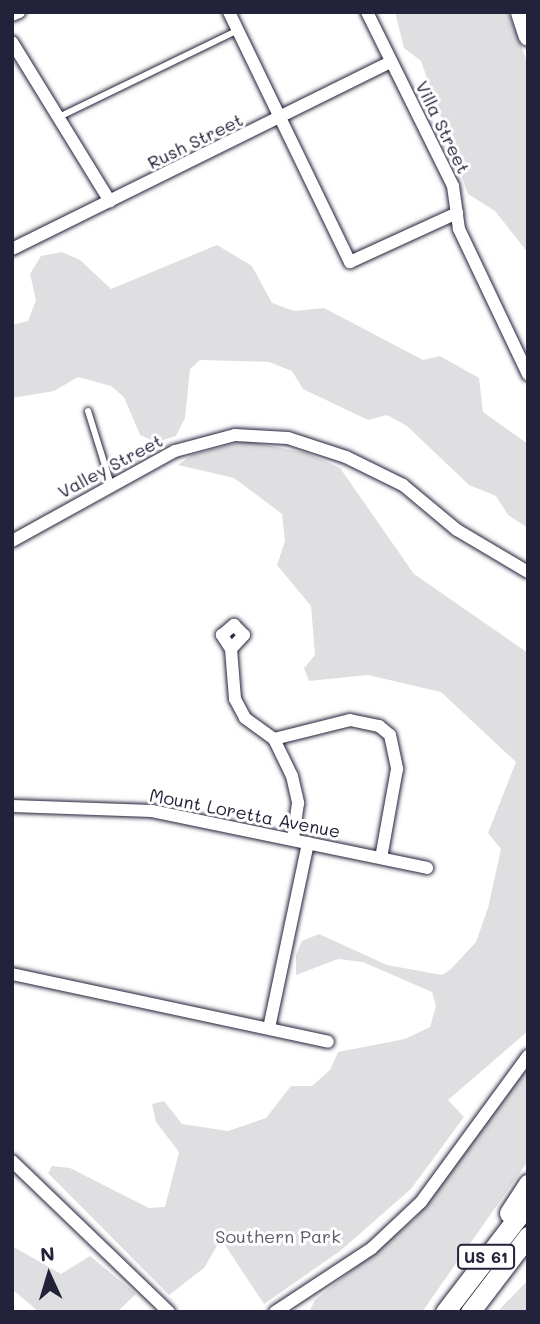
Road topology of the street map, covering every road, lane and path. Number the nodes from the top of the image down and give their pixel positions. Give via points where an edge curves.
1 (19, 12) edge
2 (229, 12) edge
3 (367, 12) edge
4 (520, 12) edge
5 (12, 15) edge
6 (238, 30) junction
7 (528, 36) edge
8 (12, 42) edge
9 (391, 62) junction
10 (59, 117) junction
11 (282, 118) junction
12 (110, 201) junction
13 (457, 213) junction
14 (12, 249) edge
15 (528, 374) edge
16 (88, 411) dead end
17 (111, 485) junction
18 (12, 541) edge
19 (528, 572) edge
20 (231, 649) dead end
21 (274, 739) junction
22 (12, 806) edge
23 (293, 840) junction
24 (308, 843) junction
25 (381, 859) junction
26 (427, 868) dead end
27 (12, 974) edge
28 (270, 1028) junction
29 (328, 1042) dead end
30 (528, 1056) edge
31 (12, 1160) edge
32 (528, 1184) edge
33 (528, 1204) edge
34 (528, 1236) edge
35 (528, 1258) edge
36 (460, 1289) junction
37 (169, 1312) edge
38 (275, 1312) edge
39 (445, 1312) edge
40 (470, 1312) edge
41 (476, 1312) edge

1 - 5 street
2 - 6 street
3 - 9 street, Villa Street
4 - 7 highway
6 - 10 lane
6 - 11 street
8 - 10 street
9 - 11 street, Rush Street
9 - 13 street, Villa Street via 453,186
10 - 12 street
11 - 12 street, Rush Street
11 - 13 street via 350,262
12 - 14 street, Rush Street
13 - 15 street, Villa Street
16 - 17 lane
17 - 18 street, Valley Street
17 - 19 street, Valley Street via 176,451 235,435 288,438 346,457 403,485 457,530
20 - 21 street via 235,699 245,718
21 - 23 street via 296,791
21 - 25 street via 350,720 379,726 390,735 397,769
22 - 23 street, Mount Loretta Avenue via 152,811
23 - 24 street, Mount Loretta Avenue
24 - 25 street, Mount Loretta Avenue
24 - 28 street
25 - 26 street, Mount Loretta Avenue
27 - 28 street
28 - 29 street
30 - 38 street via 421,1202 372,1248
31 - 37 street
32 - 36 highway
33 - 36 highway, US 61
34 - 40 highway, US 61
35 - 41 highway
36 - 39 highway, US 61

